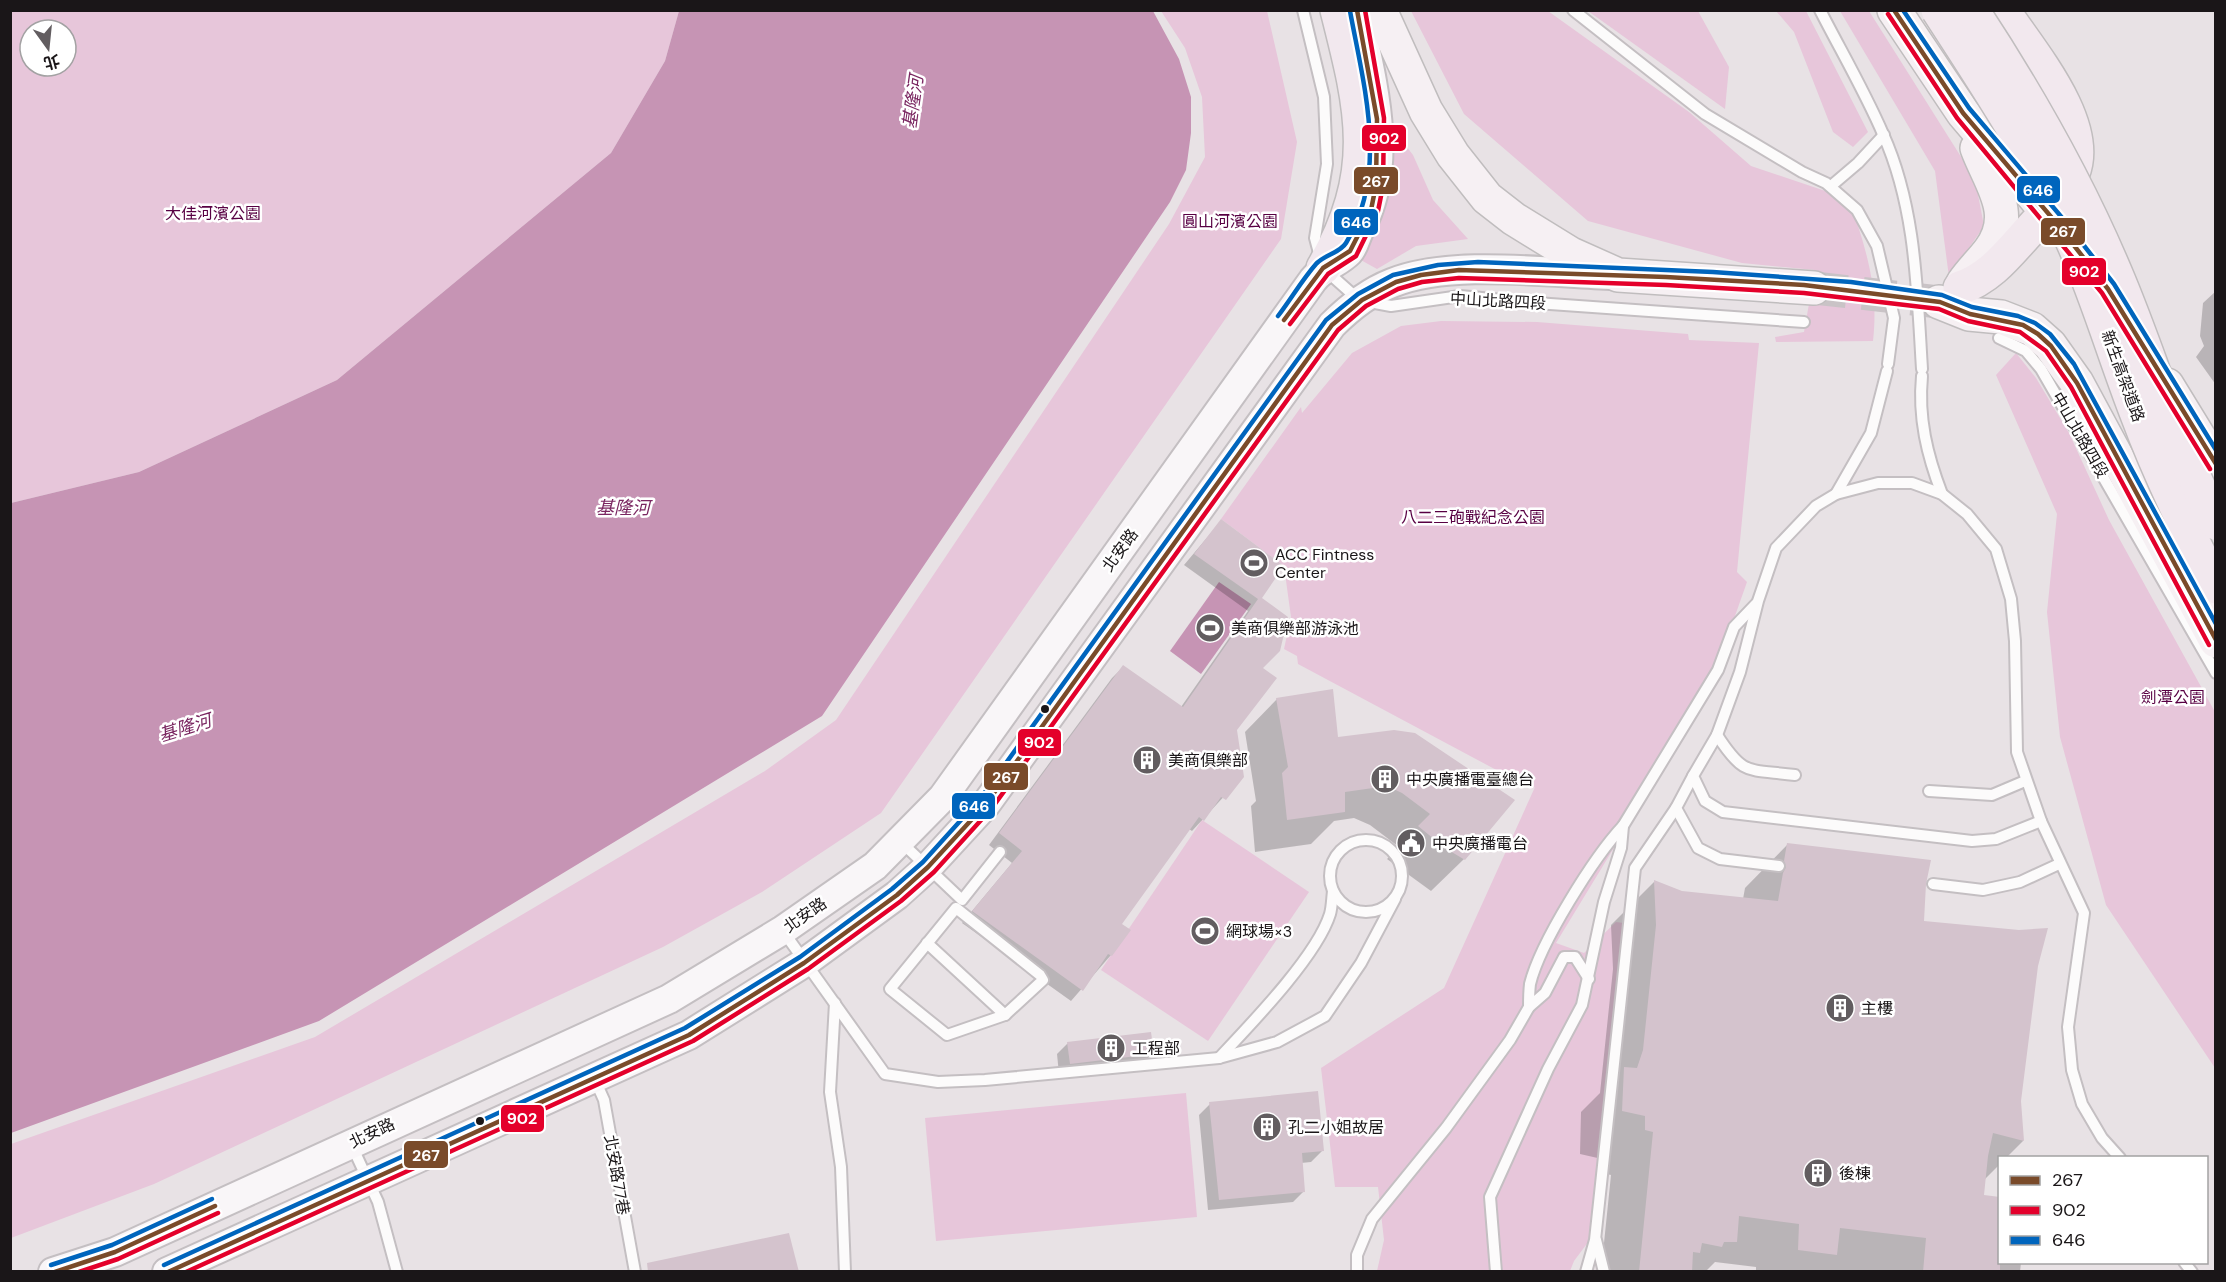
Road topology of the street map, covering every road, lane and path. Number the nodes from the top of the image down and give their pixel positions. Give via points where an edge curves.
1 (1303, 10) edge
2 (1337, 10) edge
3 (1357, 10) edge
4 (1380, 10) edge
5 (1573, 10) edge
6 (1820, 10) edge
7 (1894, 10) edge
8 (1929, 10) edge
9 (1938, 10) edge
10 (1972, 10) edge
11 (2003, 10) edge
12 (1963, 113) junction
13 (1884, 135) junction
14 (1831, 186) junction
15 (2059, 194) junction
16 (1323, 268) junction
17 (1618, 275) junction
18 (1814, 288) tunnel mouth
19 (1947, 297) junction
20 (1359, 300) junction
21 (1804, 322) dead end
22 (1999, 338) dead end
23 (2216, 465) edge
24 (1836, 494) junction
25 (1942, 494) junction
26 (2216, 523) edge
27 (2216, 587) edge
28 (1758, 601) junction
29 (2216, 640) edge
30 (2216, 674) edge
31 (1717, 735) junction
32 (1795, 775) dead end
33 (1693, 776) junction
34 (2025, 781) junction
35 (1929, 791) dead end
36 (1676, 808) junction
37 (2041, 821) junction
38 (1623, 826) junction
39 (901, 842) junction
40 (1000, 852) dead end
41 (2060, 864) junction
42 (1779, 866) dead end
43 (928, 867) junction
44 (1933, 884) dead end
45 (1334, 891) junction
46 (1395, 899) junction
47 (783, 930) junction
48 (927, 942) junction
49 (804, 963) junction
50 (1589, 980) junction
51 (835, 1003) junction
52 (1529, 1007) junction
53 (1005, 1015) junction
54 (1219, 1058) junction
55 (595, 1079) junction
56 (351, 1143) junction
57 (2118, 1156) edge
58 (368, 1180) junction
59 (1595, 1240) junction
60 (53, 1272) edge
61 (167, 1272) edge
62 (397, 1272) edge
63 (635, 1272) edge
64 (845, 1272) edge
65 (1357, 1272) edge
66 (1496, 1272) edge
67 (1586, 1272) edge
68 (1605, 1272) edge

1 - 16 lane via 1324,98 1327,164 1315,238
2 - 16 highway via 1354,73 1361,168 1349,212
3 - 16 main road via 1377,119 1376,185 1371,210 1350,251
4 - 17 main road via 1426,111 1453,155 1487,198 1571,254
5 - 14 lane via 1706,114
6 - 13 lane
7 - 12 main road
8 - 15 lane via 1995,111
9 - 27 highway, 新生高架道路, bridge via 1991,92 2057,208 2088,278 2167,489
10 - 26 highway, 新生高架道路, bridge via 2026,92 2091,215 2187,461
11 - 15 highway via 2069,116 2077,146
12 - 15 main road
12 - 19 main road via 1994,182 2003,217 1991,249
13 - 14 lane
13 - 25 lane via 1903,194 1915,254 1922,427
14 - 24 lane via 1857,210 1877,246 1894,318 1871,434
15 - 19 highway via 2000,263 1980,281
15 - 23 main road via 2108,289
16 - 20 lane
16 - 39 main road, 北安路 via 943,797
17 - 18 main road
17 - 20 main road via 1443,272 1392,283
19 - 29 main road, 中山北路四段 via 1969,314 2001,317 2032,329 2050,345 2077,383
20 - 21 lane, 中山北路四段 via 1390,306 1426,299 1482,297
20 - 43 main road via 1332,325 986,804
22 - 30 lane, 中山北路四段 via 2026,351 2041,369
24 - 25 lane via 1878,483 1912,483
24 - 28 lane via 1816,506 1776,548
25 - 34 lane via 1967,514 1996,549 2008,589 2015,641 2017,752
28 - 31 lane via 1740,672
28 - 38 lane via 1734,627 1718,670
31 - 32 lane via 1734,761 1745,769
31 - 33 lane
33 - 36 lane
33 - 37 lane via 1705,801 1723,812 1972,841 1996,839
34 - 35 lane via 1992,795
34 - 37 lane
36 - 42 lane via 1698,848 1720,859
36 - 59 lane via 1635,868
37 - 41 lane
38 - 50 lane via 1622,848 1604,902
38 - 52 lane via 1606,844 1548,941 1530,985
39 - 43 lane
39 - 47 main road, 北安路 via 875,866
40 - 43 lane via 962,900
41 - 44 lane via 2020,882 1983,890
41 - 57 lane via 2084,913 2068,1027 2072,1070 2082,1104 2102,1138
43 - 49 main road via 897,895
45 - 46 lane via 1340,902 1362,912 1385,907
45 - 46 lane via 1330,880 1336,857 1354,842 1366,840 1377,842 1396,855 1402,877
45 - 54 lane via 1330,915 1309,951
46 - 54 lane via 1361,963 1325,1016 1277,1042
47 - 49 lane
47 - 56 main road, 北安路 via 669,999
48 - 53 lane
48 - 53 lane via 890,989 947,1035
48 - 53 lane via 956,908 1040,975 1040,985
49 - 51 lane
49 - 55 main road via 688,1035
50 - 52 lane via 1575,957 1564,957 1545,993
50 - 66 lane via 1582,1005 1548,1069 1490,1197
51 - 54 lane via 885,1074 938,1082
51 - 64 lane via 830,1092 841,1167
52 - 65 lane via 1446,1128 1372,1219 1357,1255
55 - 58 main road
55 - 63 lane, 北安路77巷 via 604,1100
56 - 58 lane
56 - 60 main road, 北安路 via 115,1252
58 - 61 main road
58 - 62 lane
59 - 67 lane
59 - 68 lane

